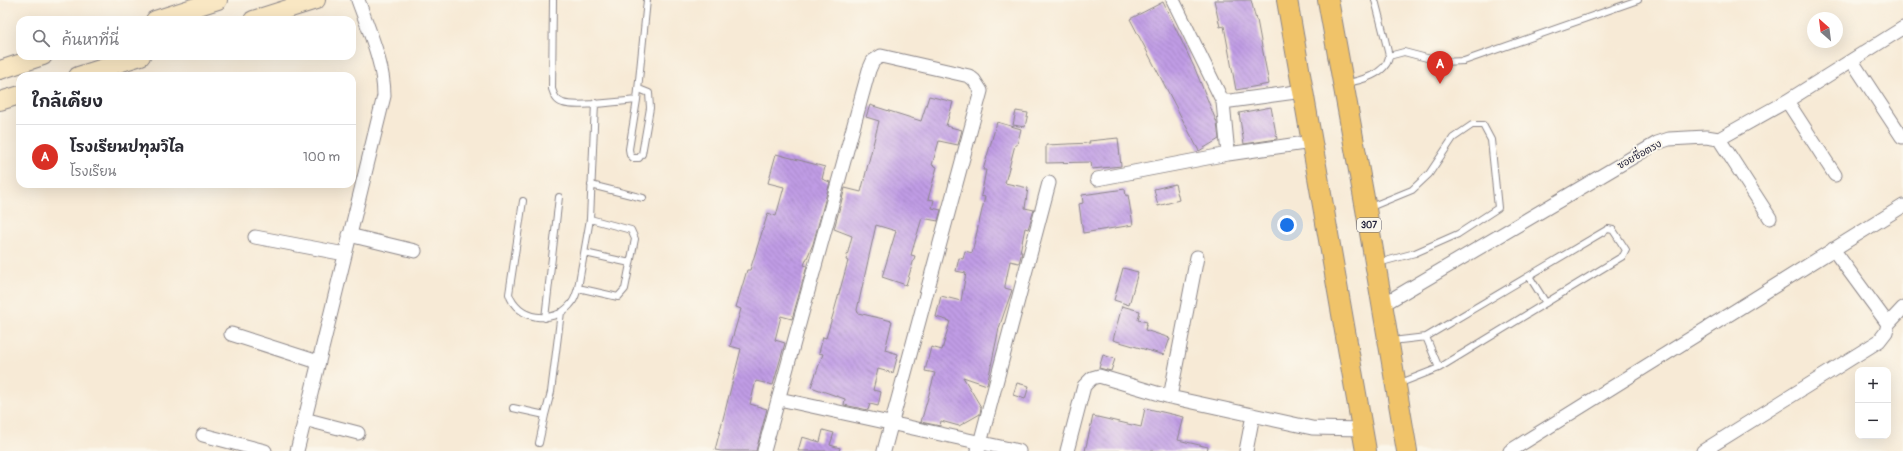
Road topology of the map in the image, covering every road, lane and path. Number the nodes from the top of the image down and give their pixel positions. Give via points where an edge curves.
1 (218, 0) edge
2 (316, 0) edge
3 (358, 0) edge
4 (553, 0) edge
5 (647, 0) edge
6 (1173, 0) edge
7 (1287, 0) edge
8 (1328, 0) edge
9 (1375, 0) edge
10 (1638, 0) edge
11 (168, 16) edge
12 (266, 16) edge
13 (1903, 28) edge
14 (1389, 56) junction
15 (31, 60) edge
16 (128, 60) edge
17 (1852, 61) junction
18 (0, 70) edge
19 (91, 72) edge
20 (1342, 84) junction
21 (639, 89) junction
22 (1303, 91) junction
23 (16, 96) edge
24 (637, 100) junction
25 (0, 101) edge
26 (1787, 101) junction
27 (1223, 102) junction
28 (595, 103) junction
29 (1902, 137) edge
30 (1720, 139) junction
31 (1312, 142) junction
32 (1228, 154) junction
33 (1835, 175) dead end
34 (1097, 179) dead end
35 (1049, 183) dead end
36 (591, 185) junction
37 (559, 197) dead end
38 (643, 198) dead end
39 (523, 201) dead end
40 (1903, 206) edge
41 (1366, 209) junction
42 (1770, 218) dead end
43 (590, 219) junction
44 (349, 235) junction
45 (255, 236) dead end
46 (1833, 249) junction
47 (416, 251) dead end
48 (585, 253) junction
49 (345, 254) junction
50 (1197, 257) dead end
51 (630, 263) junction
52 (1375, 263) junction
53 (1529, 276) junction
54 (578, 288) junction
55 (1546, 303) junction
56 (1382, 305) junction
57 (1903, 308) edge
58 (561, 312) junction
59 (545, 318) junction
60 (1888, 324) junction
61 (231, 334) dead end
62 (1426, 337) junction
63 (1388, 342) junction
64 (318, 362) junction
65 (1439, 368) junction
66 (1396, 384) junction
67 (1170, 397) junction
68 (778, 399) junction
69 (513, 408) dead end
70 (545, 415) junction
71 (1253, 415) junction
72 (304, 419) junction
73 (891, 422) junction
74 (1362, 429) junction
75 (358, 433) dead end
76 (203, 435) dead end
77 (539, 443) dead end
78 (979, 447) edge
79 (265, 451) edge
80 (297, 451) edge
81 (764, 451) edge
82 (884, 451) edge
83 (1019, 451) edge
84 (1067, 451) edge
85 (1246, 451) edge
86 (1366, 451) edge
87 (1407, 451) edge
88 (1510, 451) edge
89 (1703, 451) edge

1 - 11 main road
2 - 12 main road
3 - 44 street via 381,68 384,96
4 - 28 lane via 552,89 555,98 562,103 574,105
5 - 21 lane
6 - 27 street
7 - 22 main road
8 - 20 main road, 307
9 - 14 lane
10 - 14 lane via 1464,61 1442,62 1404,52
13 - 17 street
14 - 20 lane via 1387,63 1369,78
15 - 18 main road
16 - 19 main road
17 - 26 street
17 - 29 street
20 - 41 main road, 307
21 - 24 lane
21 - 24 lane via 649,93 650,108 642,154 639,158 633,158 629,149
22 - 27 street
22 - 31 main road
23 - 25 main road
24 - 28 lane
26 - 30 street
26 - 33 street
27 - 32 street
28 - 36 lane
30 - 42 street
30 - 56 street, ซอยซื่อตรง via 1669,139 1657,143
31 - 32 street
31 - 74 main road
32 - 34 street
35 - 78 street
36 - 38 lane
36 - 43 lane
37 - 59 lane
39 - 59 lane via 509,294 513,304 525,313
40 - 46 street
41 - 52 main road, 307
41 - 52 lane via 1412,190 1429,174 1453,138 1472,125 1483,125 1491,140 1498,208 1458,234 1429,247
43 - 48 lane
43 - 51 lane via 634,233
44 - 47 street
44 - 49 street
45 - 49 street
46 - 60 street
46 - 88 street
48 - 51 lane
48 - 54 lane
49 - 64 street
50 - 67 street
51 - 54 lane via 625,289 620,296
52 - 56 main road, 307
53 - 55 lane
53 - 55 lane via 1608,230 1613,230 1626,250 1623,256
53 - 62 lane
54 - 58 lane via 575,299
55 - 65 lane
56 - 63 main road, 307
57 - 60 street
58 - 59 lane
58 - 70 lane via 551,392
60 - 89 street via 1879,341
61 - 64 street
62 - 63 lane
62 - 65 lane
63 - 66 main road, 307
64 - 72 street
65 - 66 lane
66 - 87 main road, 307
67 - 71 street
67 - 84 street via 1099,376 1092,378 1084,386
68 - 73 street
68 - 73 street via 869,70 873,61 881,56 969,76 981,91
68 - 81 street
69 - 70 lane
70 - 77 lane
71 - 74 street via 1312,428
71 - 85 street
72 - 75 street
72 - 80 street
73 - 78 street
73 - 82 street
74 - 86 main road
76 - 79 street
78 - 83 street

